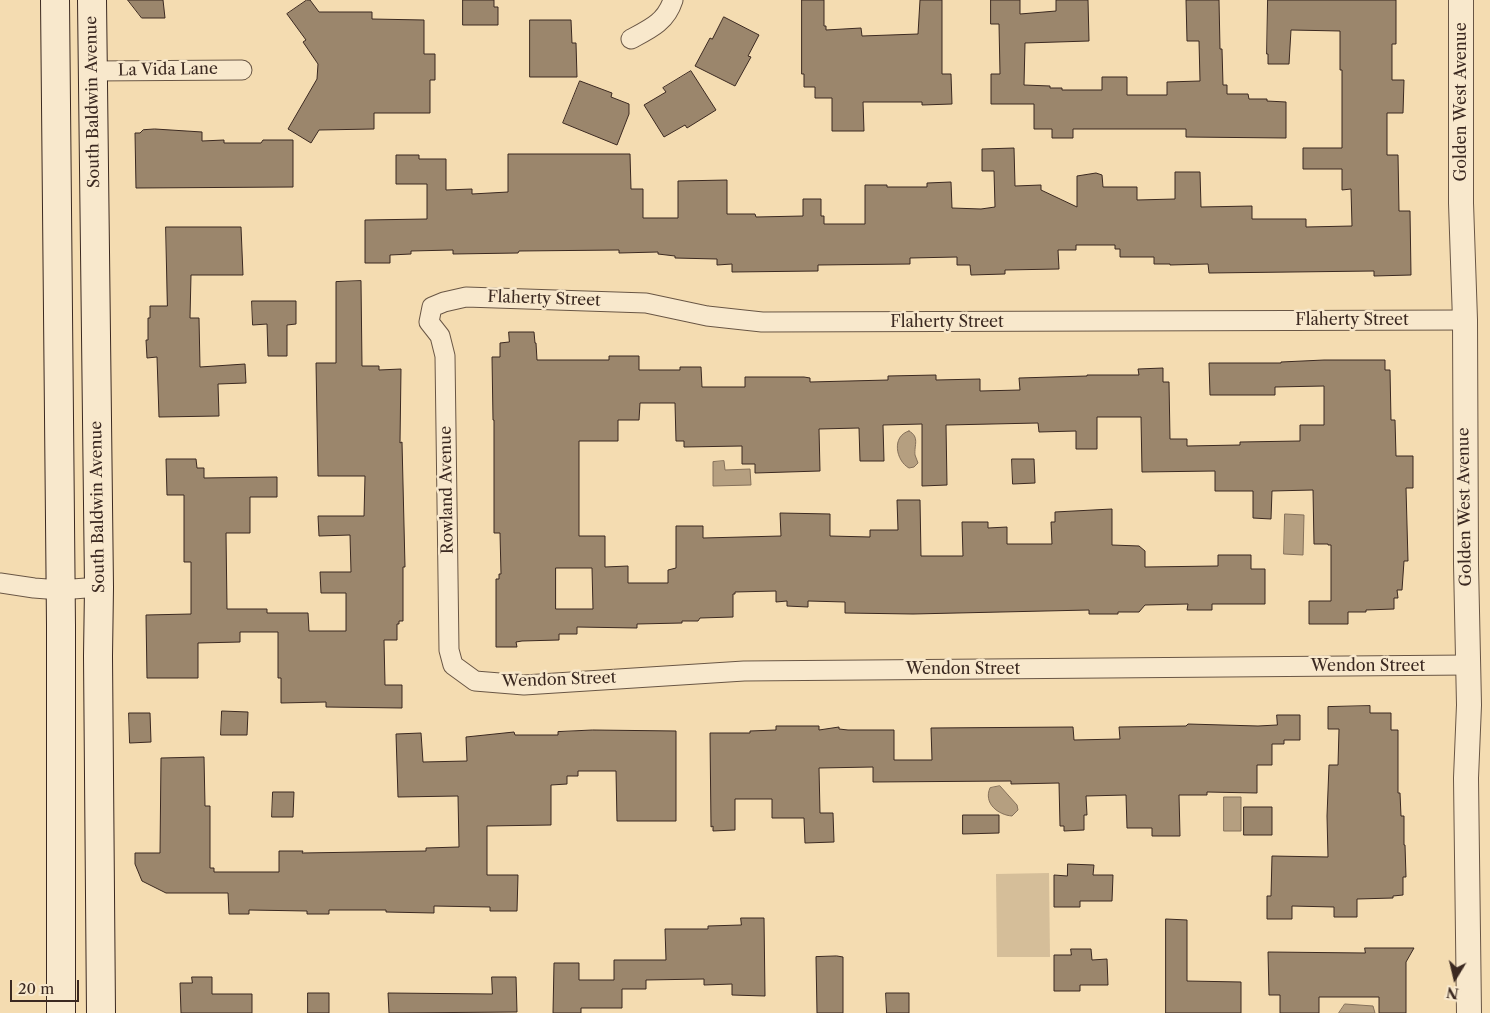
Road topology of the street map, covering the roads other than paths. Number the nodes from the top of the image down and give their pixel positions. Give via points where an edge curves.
1 (55, 0) edge
2 (92, 0) edge
3 (672, 0) edge
4 (1461, 0) edge
5 (631, 39) dead end
6 (242, 70) dead end
7 (93, 71) junction
8 (432, 306) joint
9 (1465, 320) junction
10 (0, 583) edge
11 (99, 587) junction
12 (60, 590) junction
13 (1468, 665) junction
14 (462, 673) joint
15 (61, 1013) edge
16 (101, 1013) edge
17 (1469, 1013) edge

1 - 12 main road
2 - 7 main road, South Baldwin Avenue
3 - 5 street via 655,27
4 - 9 street, Golden West Avenue via 1461,203
6 - 7 street, La Vida Lane
7 - 11 main road, South Baldwin Avenue
8 - 9 street, Flaherty Street via 466,297 593,300 646,303 707,316 762,322
8 - 14 street, Rowland Avenue via 429,322 440,336 445,356 448,650 453,665
9 - 13 street, Golden West Avenue
10 - 12 street
11 - 12 street
11 - 16 main road, South Baldwin Avenue
12 - 15 main road
13 - 14 street, Wendon Street via 744,670 524,685 475,681
13 - 17 street, Golden West Avenue

